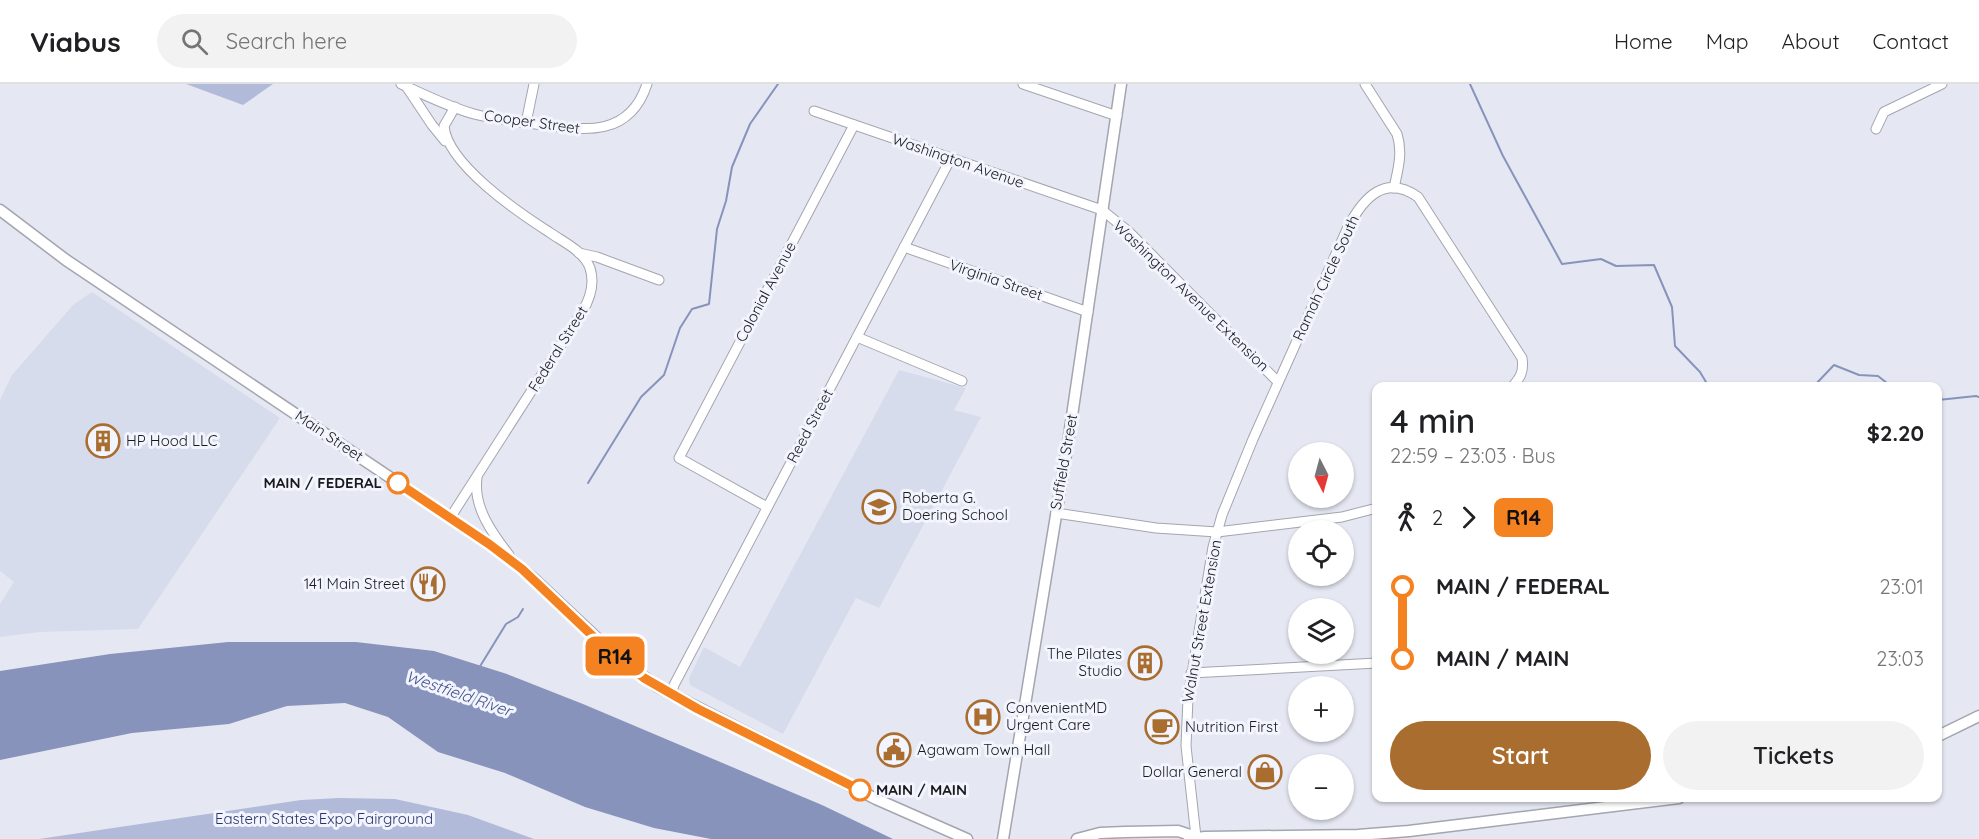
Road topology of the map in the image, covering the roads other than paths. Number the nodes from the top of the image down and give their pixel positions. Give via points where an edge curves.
1 (534, 84) edge
2 (647, 84) edge
3 (1023, 84) edge
4 (1121, 84) edge
5 (1365, 84) edge
6 (1942, 84) edge
7 (405, 85) edge
8 (455, 107) junction
9 (814, 111) dead end
10 (1117, 116) junction
11 (526, 123) junction
12 (854, 125) junction
13 (1876, 129) dead end
14 (454, 150) junction
15 (951, 158) junction
16 (1394, 188) junction
17 (0, 210) edge
18 (1102, 210) junction
19 (904, 247) junction
20 (579, 253) junction
21 (659, 280) dead end
22 (1088, 312) junction
23 (857, 337) junction
24 (962, 381) dead end
25 (1278, 382) junction
26 (1516, 382) edge
27 (477, 476) junction
28 (767, 507) junction
29 (1372, 509) edge
30 (1056, 513) junction
31 (450, 518) junction
32 (1217, 532) junction
33 (515, 563) junction
34 (1372, 663) edge
35 (1191, 673) junction
36 (671, 695) junction
37 (1979, 716) edge
38 (1942, 734) edge
39 (1646, 802) edge
40 (1194, 838) edge
41 (967, 839) edge
42 (1003, 839) edge
43 (1077, 839) edge

1 - 11 street
2 - 11 street, Cooper Street via 632,110 604,128 580,130
3 - 10 street
4 - 10 main road, Suffield Street
5 - 16 street via 1400,143
6 - 13 street via 1884,112
7 - 8 street, Cooper Street
7 - 14 street
8 - 11 street, Cooper Street
8 - 14 street via 444,126
9 - 12 street, Washington Avenue
10 - 18 main road, Suffield Street
12 - 15 street, Washington Avenue
12 - 28 street, Colonial Avenue via 679,458
14 - 20 street via 489,189
15 - 18 street, Washington Avenue
15 - 19 street, Reed Street
16 - 25 street, Ramah Circle South via 1372,193 1349,225
16 - 26 street via 1418,197 1521,358 1524,369
17 - 31 main road, Main Street via 66,260
18 - 22 main road, Suffield Street
18 - 25 street, Washington Avenue Extension via 1128,231
19 - 22 street, Virginia Street
19 - 23 street, Reed Street
20 - 21 street
20 - 27 street, Federal Street via 591,272 588,301
22 - 30 main road, Suffield Street
23 - 24 street
23 - 28 street, Reed Street
25 - 32 street, Ramah Circle South
27 - 31 street, Federal Street
27 - 33 street via 481,510
28 - 36 street, Reed Street
29 - 32 street via 1342,517
30 - 32 street, Walnut Street Extension via 1156,528
30 - 42 main road, Suffield Street
31 - 33 main road, Main Street
32 - 35 street, Walnut Street Extension
33 - 36 main road, Main Street via 617,657
34 - 35 street
35 - 40 street, Walnut Street Extension via 1186,746
36 - 41 main road, Main Street via 876,799
37 - 38 main road
39 - 40 main road via 1409,831
40 - 43 main road via 1178,831 1100,833

